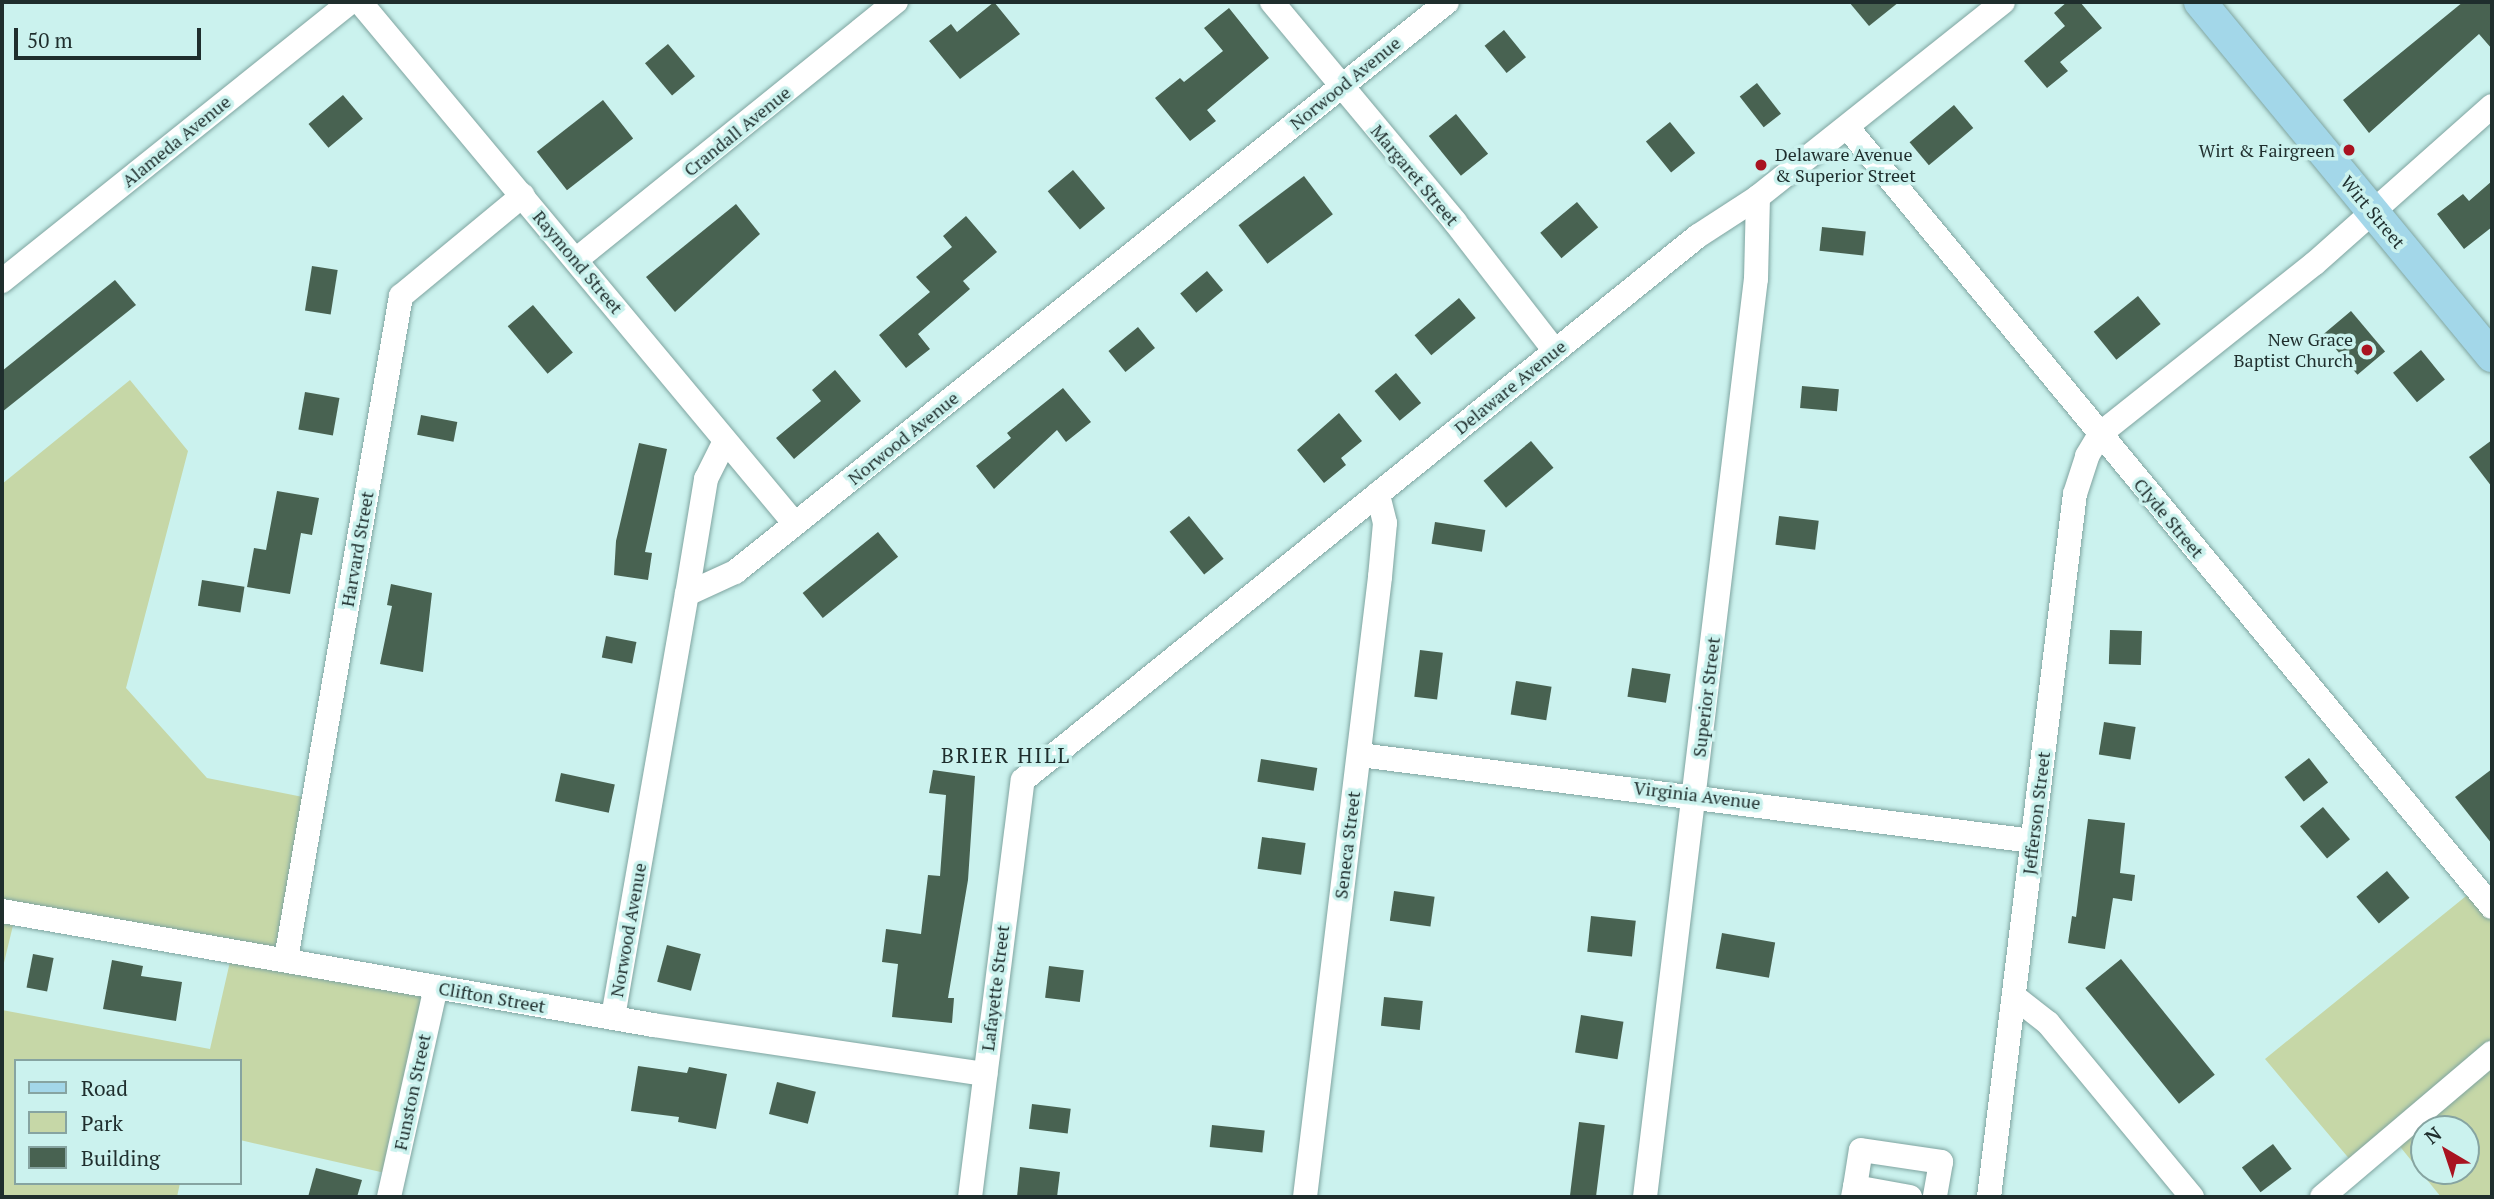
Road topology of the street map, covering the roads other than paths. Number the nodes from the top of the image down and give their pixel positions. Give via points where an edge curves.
1 (350, 2) edge
2 (360, 2) edge
3 (896, 2) edge
4 (1272, 2) edge
5 (1447, 2) edge
6 (2003, 2) edge
7 (2200, 2) edge
8 (1341, 87) junction
9 (2492, 106) edge
10 (1847, 127) junction
11 (523, 195) junction
12 (1758, 197) junction
13 (2372, 210) junction
14 (577, 260) junction
15 (2, 281) edge
16 (1555, 351) junction
17 (2492, 356) edge
18 (2100, 434) junction
19 (725, 441) junction
20 (1378, 494) junction
21 (795, 524) junction
22 (687, 594) junction
23 (1360, 755) junction
24 (1023, 780) joint
25 (1694, 795) junction
26 (2032, 841) junction
27 (2492, 907) edge
28 (2, 911) edge
29 (286, 959) junction
30 (436, 987) junction
31 (2016, 998) junction
32 (613, 1017) junction
33 (2492, 1054) edge
34 (985, 1074) junction
35 (1854, 1192) edge
36 (389, 1197) edge
37 (970, 1197) edge
38 (1305, 1197) edge
39 (1645, 1197) edge
40 (1910, 1197) edge
41 (1935, 1197) edge
42 (1989, 1197) edge
43 (2192, 1197) edge
44 (2322, 1197) edge

1 - 15 street, Alameda Avenue
2 - 11 street, Raymond Street
3 - 14 street, Crandall Avenue
4 - 8 street, Margaret Street
5 - 8 street, Norwood Avenue
6 - 10 street, Delaware Avenue
7 - 13 main road, Wirt Street
8 - 16 street, Margaret Street via 1455,222
8 - 21 street, Norwood Avenue
9 - 13 street
10 - 12 street, Delaware Avenue
10 - 18 street, Clyde Street
11 - 14 street, Raymond Street
11 - 29 street, Harvard Street via 401,296
12 - 16 street, Delaware Avenue via 1698,236
12 - 25 street, Superior Street via 1756,279
13 - 17 main road, Wirt Street
13 - 18 street via 2314,264
14 - 19 street, Raymond Street
16 - 20 street, Delaware Avenue
18 - 26 street, Jefferson Street via 2087,456 2075,494
18 - 27 street, Clyde Street
19 - 21 street, Raymond Street
19 - 22 street via 706,479
20 - 23 street, Seneca Street via 1385,523
20 - 24 street, Delaware Avenue
21 - 22 street, Norwood Avenue via 735,572
22 - 32 street, Norwood Avenue
23 - 25 street, Virginia Avenue
23 - 38 street, Seneca Street
24 - 34 street, Lafayette Street
25 - 26 street, Virginia Avenue
25 - 39 street, Superior Street
26 - 31 street, Jefferson Street
28 - 29 street, Clifton Street
29 - 30 street, Clifton Street
30 - 32 street, Clifton Street
30 - 36 street, Funston Street
31 - 42 street, Jefferson Street
31 - 43 street via 2048,1023
32 - 34 street, Clifton Street
33 - 44 street
34 - 37 street, Lafayette Street
35 - 40 street
35 - 41 street via 1861,1150 1941,1163

